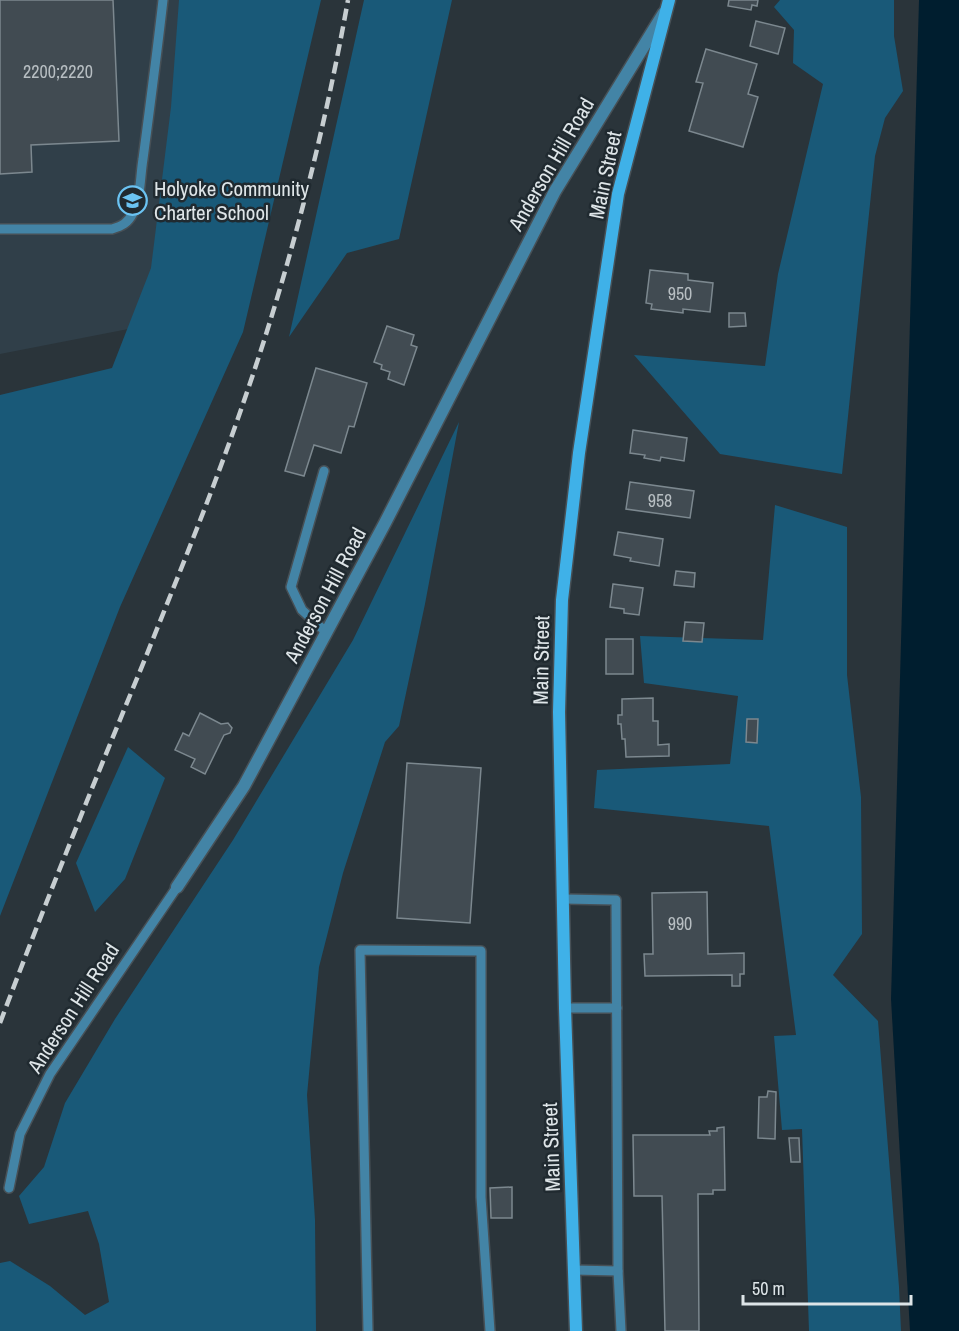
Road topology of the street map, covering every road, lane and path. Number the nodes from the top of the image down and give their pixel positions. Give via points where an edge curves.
1 (163, 0) edge
2 (667, 5) edge
3 (0, 229) edge
4 (324, 471) dead end
5 (327, 633) junction
6 (177, 887) joint
7 (564, 899) junction
8 (566, 1008) junction
9 (616, 1008) junction
10 (9, 1188) dead end
11 (574, 1270) junction
12 (618, 1271) junction
13 (368, 1331) edge
14 (490, 1331) edge
15 (576, 1331) edge
16 (621, 1331) edge

1 - 3 lane via 134,212 122,226 112,229
2 - 5 street, Anderson Hill Road via 555,191
2 - 7 main road, Main Street via 618,194 579,453 562,600 559,712
4 - 5 lane via 291,587 302,610
5 - 6 street, Anderson Hill Road via 244,786
6 - 10 lane, Anderson Hill Road via 50,1074 20,1134
7 - 8 main road, Main Street
7 - 9 lane via 616,900
8 - 9 lane
8 - 11 main road, Main Street
9 - 12 lane
11 - 12 lane
11 - 15 main road, Main Street
12 - 16 lane
13 - 14 lane via 360,950 481,951 481,1197

